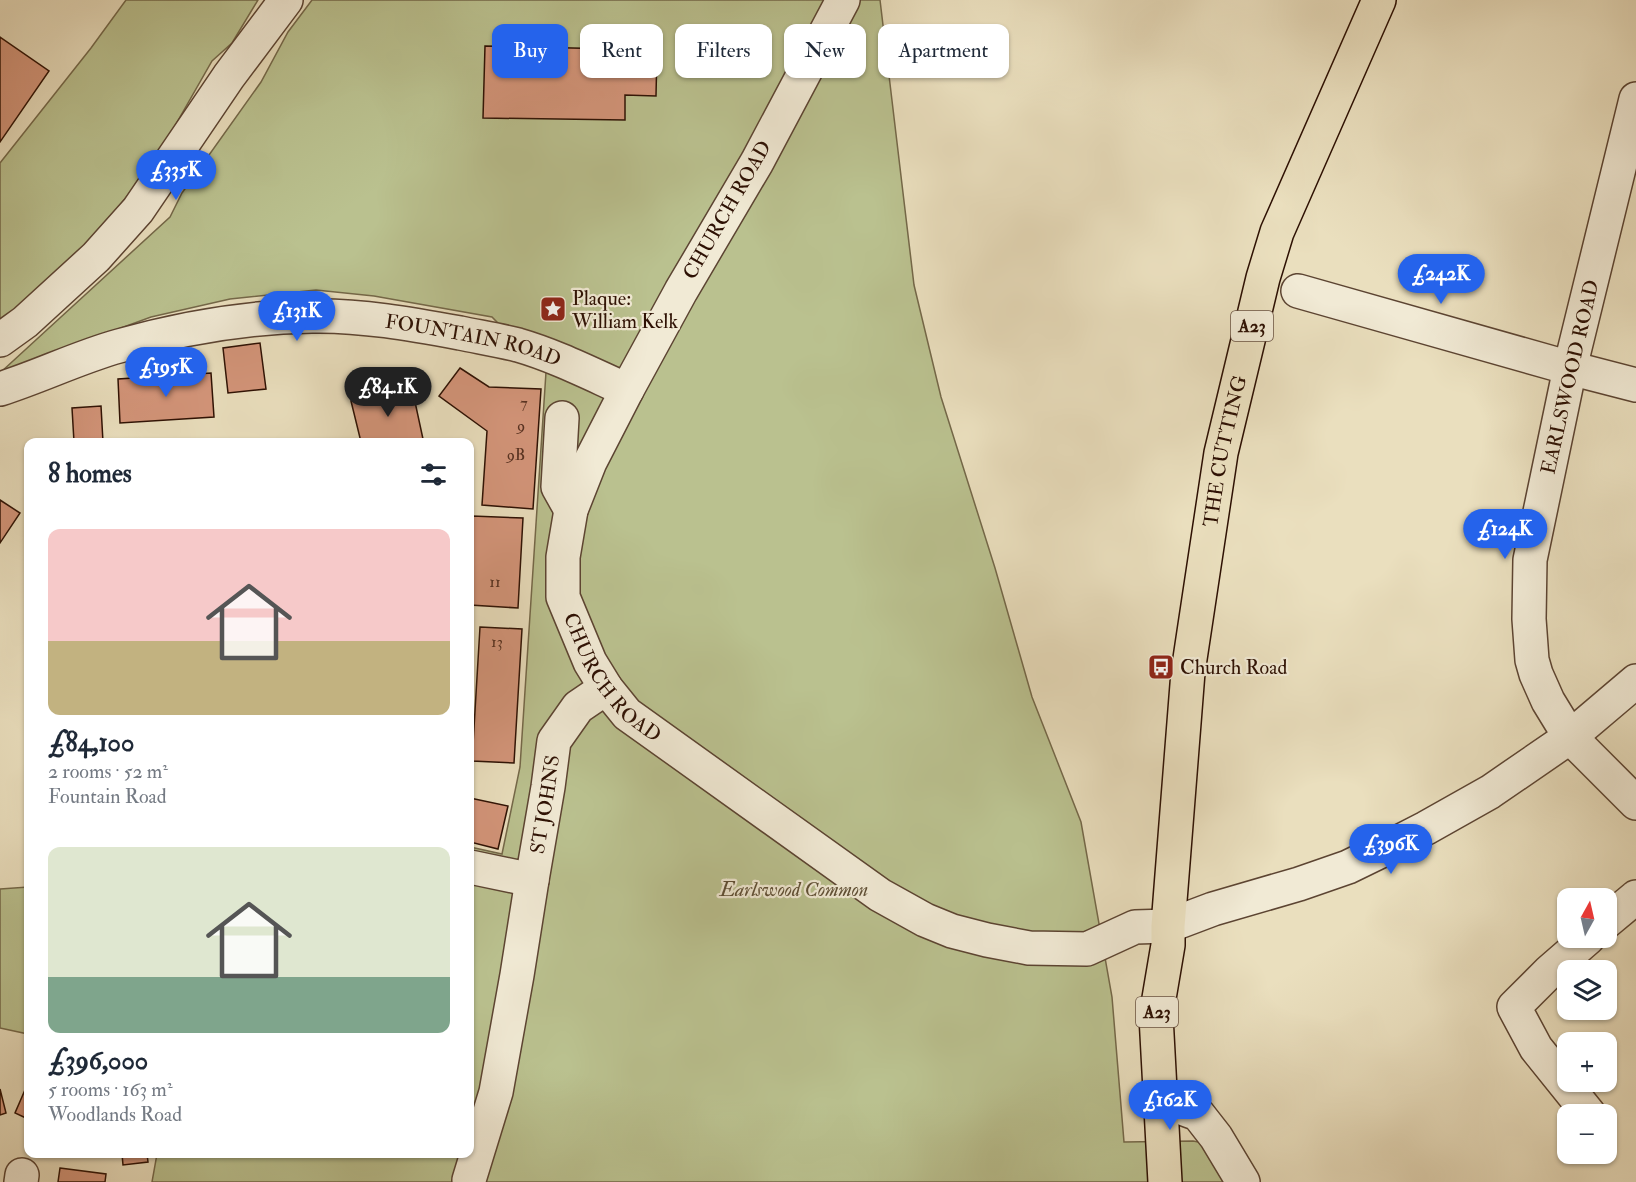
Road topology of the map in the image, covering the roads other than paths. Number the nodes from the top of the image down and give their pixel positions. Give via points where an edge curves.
1 (286, 0) edge
2 (843, 0) edge
3 (1379, 0) edge
4 (1636, 99) edge
5 (1298, 291) dead end
6 (0, 340) edge
7 (1570, 368) junction
8 (1636, 385) edge
9 (0, 389) edge
10 (627, 390) junction
11 (562, 418) dead end
12 (572, 510) junction
13 (1636, 681) edge
14 (606, 688) junction
15 (1570, 737) junction
16 (1636, 803) edge
17 (474, 868) edge
18 (532, 880) junction
19 (1636, 897) edge
20 (1617, 913) edge
21 (1168, 926) junction
22 (1576, 948) edge
23 (1160, 1100) junction
24 (1581, 1104) edge
25 (469, 1180) dead end
26 (1165, 1182) edge
27 (1243, 1182) edge

1 - 6 street via 138,210 96,257
2 - 10 street, CHURCH ROAD via 757,162
3 - 21 main road, THE CUTTING / A23 via 1277,232 1221,453 1188,672
4 - 7 street, EARLSWOOD ROAD
5 - 7 street
7 - 8 street
7 - 15 street, EARLSWOOD ROAD via 1530,560 1528,619 1536,675
9 - 10 street, FOUNTAIN ROAD via 118,346 189,328 312,316 412,324 518,345
10 - 12 street, CHURCH ROAD via 590,462
11 - 12 street via 558,487
12 - 14 street, CHURCH ROAD via 563,557 563,597 590,662
13 - 15 street, CHURCH ROAD
14 - 18 street, ST JOHNS via 578,707 554,741
14 - 21 street, CHURCH ROAD via 627,714 880,895 925,921 1029,948 1087,949 1135,927
15 - 16 street, EARLSWOOD ROAD
15 - 21 street, CHURCH ROAD via 1490,792 1348,867
17 - 18 street, ST JOHNS
18 - 25 street via 496,1092
19 - 20 street
21 - 23 main road, A23 via 1156,1017
22 - 24 street via 1514,1007 1536,1048
23 - 26 main road, A23
23 - 27 street via 1198,1114

